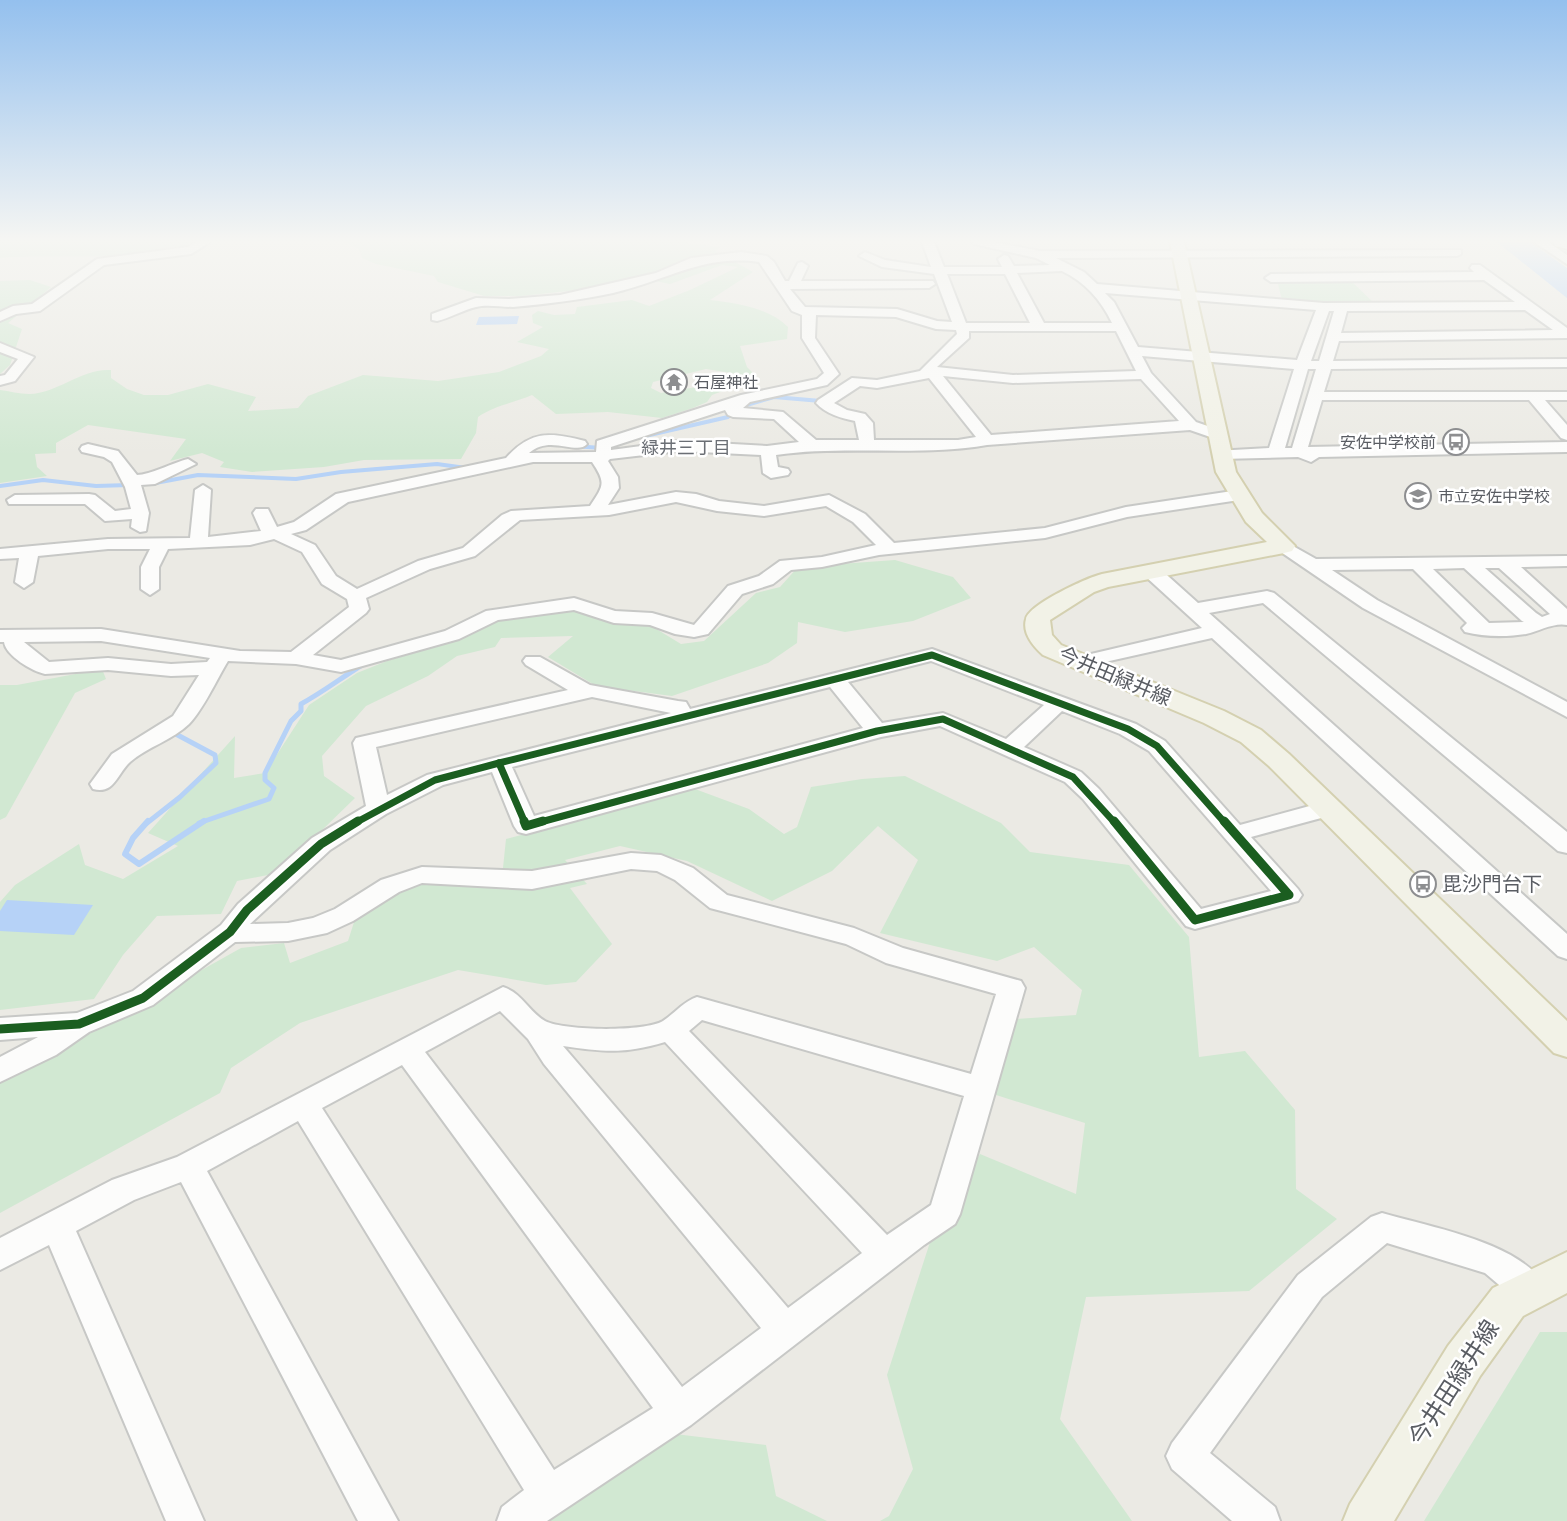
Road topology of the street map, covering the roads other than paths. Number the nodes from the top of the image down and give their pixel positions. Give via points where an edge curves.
1 (447, 313) edge
2 (811, 313) edge
3 (895, 313) edge
4 (957, 313) edge
5 (1032, 313) edge
6 (1113, 313) edge
7 (1191, 313) edge
8 (1322, 313) edge
9 (1341, 313) edge
10 (1538, 313) edge
11 (1550, 313) edge
12 (437, 317) dead end
13 (1567, 324) edge
14 (963, 327) junction
15 (1039, 327) junction
16 (1120, 327) junction
17 (1567, 334) edge
18 (1334, 337) junction
19 (0, 347) edge
20 (1133, 351) junction
21 (1200, 357) junction
22 (1567, 363) edge
23 (1302, 365) junction
24 (1326, 365) junction
25 (929, 370) junction
26 (1145, 375) junction
27 (0, 381) edge
28 (769, 392) junction
29 (1316, 396) junction
30 (1533, 396) junction
31 (1567, 396) edge
32 (1191, 425) junction
33 (987, 440) junction
34 (1218, 444) junction
35 (812, 445) junction
36 (867, 445) junction
37 (1567, 447) edge
38 (1300, 448) junction
39 (88, 449) dead end
40 (604, 451) junction
41 (768, 451) junction
42 (1275, 453) junction
43 (188, 464) dead end
44 (782, 472) dead end
45 (131, 480) junction
46 (203, 490) dead end
47 (1239, 495) junction
48 (15, 500) dead end
49 (595, 511) junction
50 (140, 513) junction
51 (262, 513) dead end
52 (274, 534) junction
53 (135, 543) junction
54 (162, 544) junction
55 (198, 544) junction
56 (1284, 546) junction
57 (890, 549) junction
58 (31, 552) junction
59 (0, 554) edge
60 (1567, 561) edge
61 (1505, 563) junction
62 (1418, 564) junction
63 (1470, 564) junction
64 (1311, 565) junction
65 (1152, 572) junction
66 (24, 582) dead end
67 (150, 589) dead end
68 (356, 596) junction
69 (1194, 610) junction
70 (1565, 611) edge
71 (1541, 624) junction
72 (1215, 631) junction
73 (6, 636) edge
74 (296, 658) junction
75 (218, 661) junction
76 (533, 661) dead end
77 (1089, 666) junction
78 (835, 679) junction
79 (586, 692) junction
80 (1060, 702) junction
81 (1567, 711) edge
82 (684, 716) junction
83 (878, 731) junction
84 (1009, 748) junction
85 (499, 763) junction
86 (101, 784) dead end
87 (378, 809) junction
88 (1328, 809) junction
89 (1234, 834) junction
90 (1567, 845) edge
91 (230, 932) junction
92 (1567, 948) edge
93 (79, 1024) junction
94 (0, 1029) edge
95 (671, 1030) junction
96 (538, 1031) junction
97 (1567, 1043) edge
98 (406, 1049) junction
99 (0, 1070) edge
100 (981, 1089) junction
101 (303, 1104) junction
102 (188, 1166) junction
103 (57, 1225) junction
104 (0, 1255) edge
105 (885, 1255) junction
106 (1549, 1280) edge
107 (785, 1331) junction
108 (678, 1412) junction
109 (548, 1494) junction
110 (185, 1521) edge
111 (379, 1521) edge
112 (516, 1521) edge
113 (1262, 1521) edge
114 (1367, 1521) edge

1 - 12 street
2 - 28 street via 805,332 807,340 829,369 830,378
3 - 14 street via 936,325
4 - 14 street
5 - 15 street
6 - 16 street
7 - 21 main road
8 - 23 street
9 - 18 street
10 - 17 street
11 - 13 street
14 - 15 street
14 - 25 street via 964,335
15 - 16 street
16 - 20 street
17 - 18 street
18 - 24 street
19 - 27 street via 27,357 10,378
20 - 21 street
20 - 26 street
21 - 23 street
21 - 34 main road
22 - 24 street
23 - 24 street
23 - 42 street
24 - 29 street
25 - 26 street via 1013,379
25 - 33 street
25 - 36 street via 926,374 877,384 856,381 823,403 843,414 861,417
26 - 32 street
28 - 35 street via 739,404 732,408 733,412 778,415
28 - 40 street via 613,438
29 - 30 street
29 - 38 street
30 - 31 street
30 - 38 street via 1567,435 1349,441
32 - 33 street
32 - 34 street
33 - 36 street via 958,445
34 - 42 street
34 - 47 main road via 1226,472
35 - 36 street
35 - 41 street
37 - 38 street via 1415,450 1411,455 1315,458
38 - 42 street
39 - 45 street via 112,454 124,464
40 - 41 street via 679,446
40 - 49 street via 599,460 610,477 611,488
40 - 52 street via 511,462 342,498 300,526
41 - 44 street via 771,472
43 - 45 street via 149,480
45 - 50 street
46 - 55 street
47 - 56 main road via 1254,517
47 - 57 street via 1126,512 1046,532
48 - 50 street via 90,499 111,517
49 - 57 street via 676,497 764,511 829,500 859,518
49 - 68 street via 510,517 469,552 424,565
50 - 53 street
51 - 52 street
52 - 55 street via 242,542
52 - 68 street via 309,549 329,580
53 - 54 street
53 - 58 street
54 - 55 street
54 - 67 street via 150,567
56 - 64 street
56 - 65 main road, 今井田緑井線
57 - 74 street via 786,565 766,580 735,590 701,630 693,633 653,620 612,616 588,605 574,604 493,615 452,635 354,665 330,666
58 - 59 street
58 - 66 street
60 - 61 street
61 - 63 street
61 - 70 street via 1544,599
62 - 63 street
62 - 64 street
62 - 71 street via 1478,628 1516,631
63 - 71 street
64 - 81 street via 1370,604
65 - 69 street
65 - 77 main road, 今井田緑井線 via 1086,587 1038,616 1036,629 1041,640 1052,650
68 - 74 street via 359,609
69 - 72 street
69 - 90 street via 1267,597
70 - 71 street
72 - 77 street via 1098,658
72 - 92 street
73 - 75 street via 101,635
73 - 75 street via 45,668 108,663 171,670
74 - 75 street via 240,657
75 - 86 street via 181,720 125,755
76 - 79 street
77 - 88 main road, 今井田緑井線 via 1251,736
78 - 80 street via 932,655
78 - 82 street
78 - 83 street
79 - 82 street via 678,707
79 - 87 street via 364,743
80 - 84 street
80 - 89 street via 1128,729 1157,746
82 - 85 street
83 - 84 street via 943,719
83 - 85 street via 526,826
84 - 89 street via 1073,777 1195,920 1289,895
85 - 87 street via 435,780
87 - 91 street via 321,844 247,910
88 - 89 street
88 - 97 main road, 今井田緑井線
91 - 93 street via 143,998
91 - 100 street via 262,935 320,924 343,916 386,885 404,878 532,880 631,861 661,863 684,874 718,902 854,936 895,956 1011,988
93 - 94 street
93 - 99 street
95 - 96 street via 608,1042
95 - 100 street via 697,1008
95 - 105 street
96 - 98 street via 503,997
96 - 107 street via 554,1056
98 - 101 street
98 - 108 street
100 - 105 street via 944,1214
101 - 102 street
101 - 109 street
102 - 103 street via 123,1190
102 - 111 street
103 - 104 street
103 - 110 street
105 - 107 street
106 - 113 street via 1382,1227 1310,1286 1185,1456
106 - 114 main road, 今井田緑井線 via 1508,1302 1464,1361
107 - 108 street
108 - 109 street
109 - 112 street

